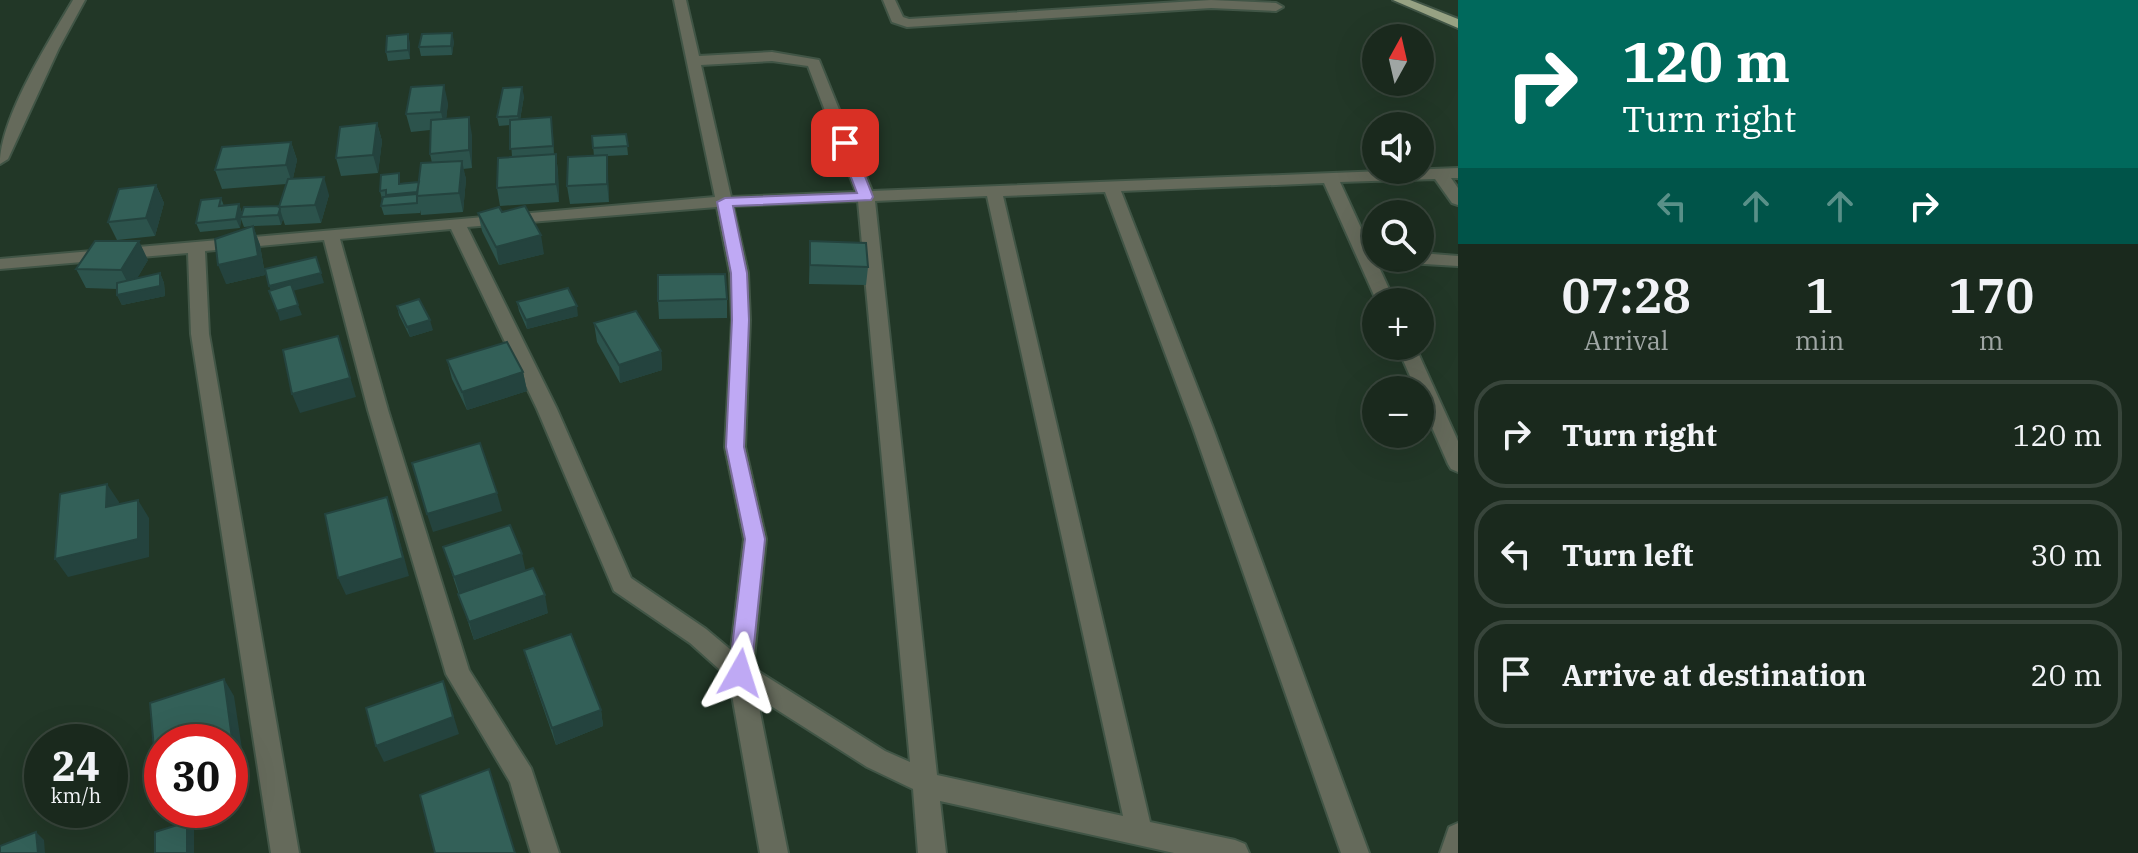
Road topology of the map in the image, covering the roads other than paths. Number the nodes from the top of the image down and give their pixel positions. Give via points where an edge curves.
1 (79, 0) edge
2 (680, 0) edge
3 (889, 0) edge
4 (1399, 0) edge
5 (1276, 7) dead end
6 (1458, 24) edge
7 (693, 61) junction
8 (0, 159) edge
9 (1439, 173) junction
10 (1458, 173) edge
11 (1330, 178) junction
12 (1111, 186) junction
13 (994, 191) junction
14 (866, 197) junction
15 (1458, 200) edge
16 (725, 202) junction
17 (457, 224) junction
18 (331, 235) junction
19 (1362, 239) edge
20 (196, 247) junction
21 (1434, 260) edge
22 (1458, 261) edge
23 (0, 264) edge
24 (1412, 360) edge
25 (1458, 464) edge
26 (740, 673) junction
27 (926, 783) junction
28 (1140, 834) junction
29 (1458, 836) edge
30 (285, 853) edge
31 (545, 853) edge
32 (774, 853) edge
33 (932, 853) edge
34 (1235, 853) edge
35 (1355, 853) edge
36 (1454, 853) edge

1 - 8 street
2 - 7 street
3 - 5 street via 897,19 907,23 1211,4
4 - 6 main road
7 - 14 street via 787,58 814,63
7 - 16 street
9 - 10 street
9 - 11 street
9 - 15 street
11 - 12 street
11 - 19 street
12 - 13 street
12 - 35 street
13 - 14 street
13 - 28 street
14 - 16 street
14 - 27 street
16 - 17 street
16 - 26 street via 739,289 735,447 755,539
17 - 18 street
17 - 26 street via 547,409 622,584 698,636
18 - 20 street
18 - 31 street via 458,674 522,777
20 - 23 street
20 - 30 street via 200,334
21 - 22 street
24 - 25 street
26 - 27 street via 876,759
26 - 32 street
27 - 28 street
27 - 33 street
28 - 34 street
29 - 36 street

